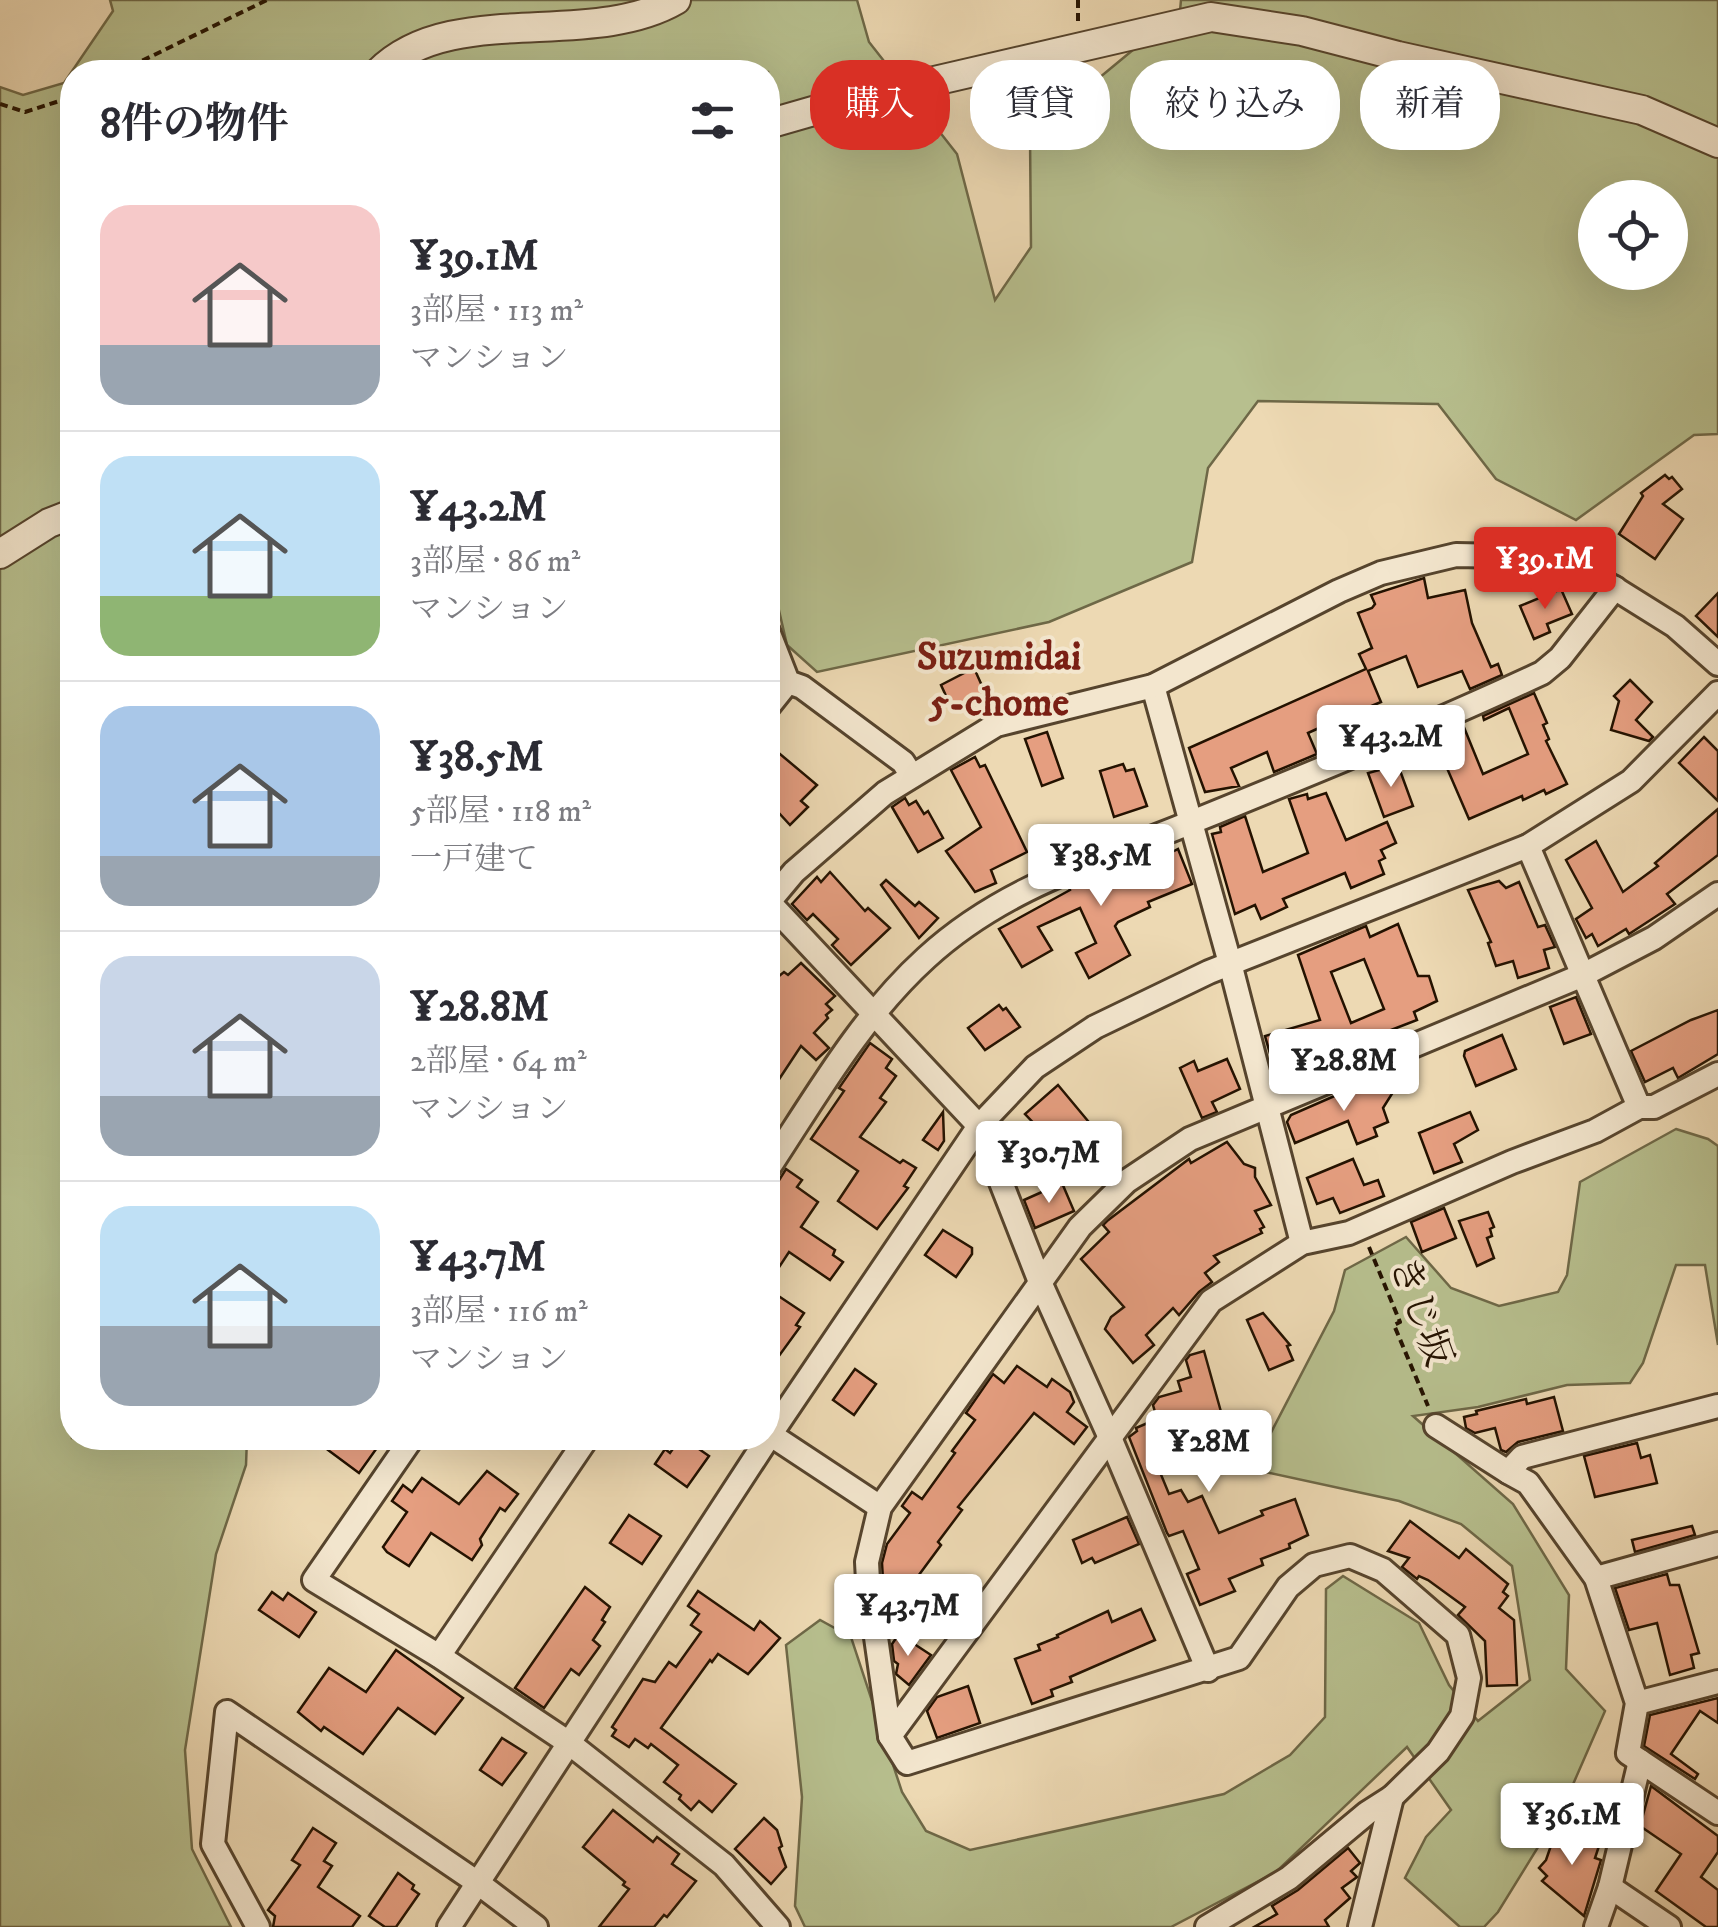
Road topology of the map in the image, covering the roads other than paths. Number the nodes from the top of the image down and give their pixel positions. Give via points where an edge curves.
1 (676, 0) edge
2 (389, 60) edge
3 (780, 121) edge
4 (1718, 143) edge
5 (60, 518) edge
6 (0, 554) edge
7 (1614, 588) junction
8 (780, 662) edge
9 (1718, 664) edge
10 (788, 682) junction
11 (1153, 686) junction
12 (780, 692) edge
13 (1718, 693) edge
14 (912, 776) junction
15 (1191, 822) junction
16 (1528, 846) junction
17 (780, 888) edge
18 (1718, 894) edge
19 (780, 915) edge
20 (1230, 964) junction
21 (1584, 975) junction
22 (873, 1013) junction
23 (1718, 1074) edge
24 (1267, 1104) junction
25 (1639, 1107) junction
26 (979, 1126) junction
27 (780, 1151) edge
28 (1302, 1243) junction
29 (1040, 1282) junction
30 (1718, 1406) edge
31 (780, 1418) edge
32 (1436, 1426) road end
33 (1111, 1440) junction
34 (780, 1441) edge
35 (404, 1450) edge
36 (578, 1450) edge
37 (759, 1450) edge
38 (1508, 1472) junction
39 (880, 1507) junction
40 (1718, 1544) edge
41 (1596, 1578) junction
42 (439, 1656) junction
43 (1208, 1670) junction
44 (1718, 1682) edge
45 (1637, 1703) junction
46 (890, 1736) junction
47 (569, 1743) junction
48 (1640, 1762) junction
49 (1392, 1798) junction
50 (1718, 1813) edge
51 (478, 1882) junction
52 (1610, 1887) junction
53 (258, 1927) edge
54 (449, 1927) edge
55 (536, 1927) edge
56 (778, 1927) edge
57 (1207, 1927) edge
58 (1360, 1927) edge
59 (1596, 1927) edge
60 (1669, 1927) edge

1 - 2 street via 653,14 436,38
3 - 4 street via 1212,17 1302,31 1642,110
5 - 6 street
7 - 9 street
7 - 11 street via 1596,576 1506,556 1456,556 1381,573 1338,591
7 - 15 street via 1542,673
8 - 10 street
10 - 12 street
10 - 14 street via 903,762
11 - 14 street via 996,725
11 - 15 street
13 - 16 street via 1631,781
14 - 17 street
15 - 20 street
15 - 22 street via 1018,892 926,958
16 - 20 street
16 - 21 street
18 - 21 street
19 - 22 street
20 - 24 street
20 - 26 street via 1094,1027 1035,1066
21 - 24 street
21 - 25 street
22 - 26 street
22 - 27 street
23 - 25 street
24 - 28 street
24 - 29 street via 1190,1139 1126,1181 1080,1227
25 - 28 street via 1349,1233
26 - 29 street
26 - 31 street
28 - 33 street via 1211,1301
29 - 33 street
29 - 39 street
30 - 38 street via 1522,1456
32 - 38 street
33 - 43 street
33 - 46 street
34 - 39 street
35 - 42 street via 314,1580
36 - 42 street
37 - 47 street
38 - 41 street via 1528,1483
39 - 46 street via 866,1562
40 - 41 street
41 - 45 street
42 - 47 street
43 - 46 street via 907,1763
43 - 49 street via 1240,1658 1288,1587 1314,1565 1350,1556 1382,1570 1458,1635 1470,1678 1462,1716 1438,1752
44 - 45 street
45 - 48 street via 1628,1753
47 - 51 street
47 - 56 street via 724,1865
48 - 50 street
48 - 52 street
49 - 57 street via 1289,1878
49 - 58 street
51 - 53 street via 228,1712 213,1844
51 - 54 street
51 - 55 street
52 - 59 street
52 - 60 street

